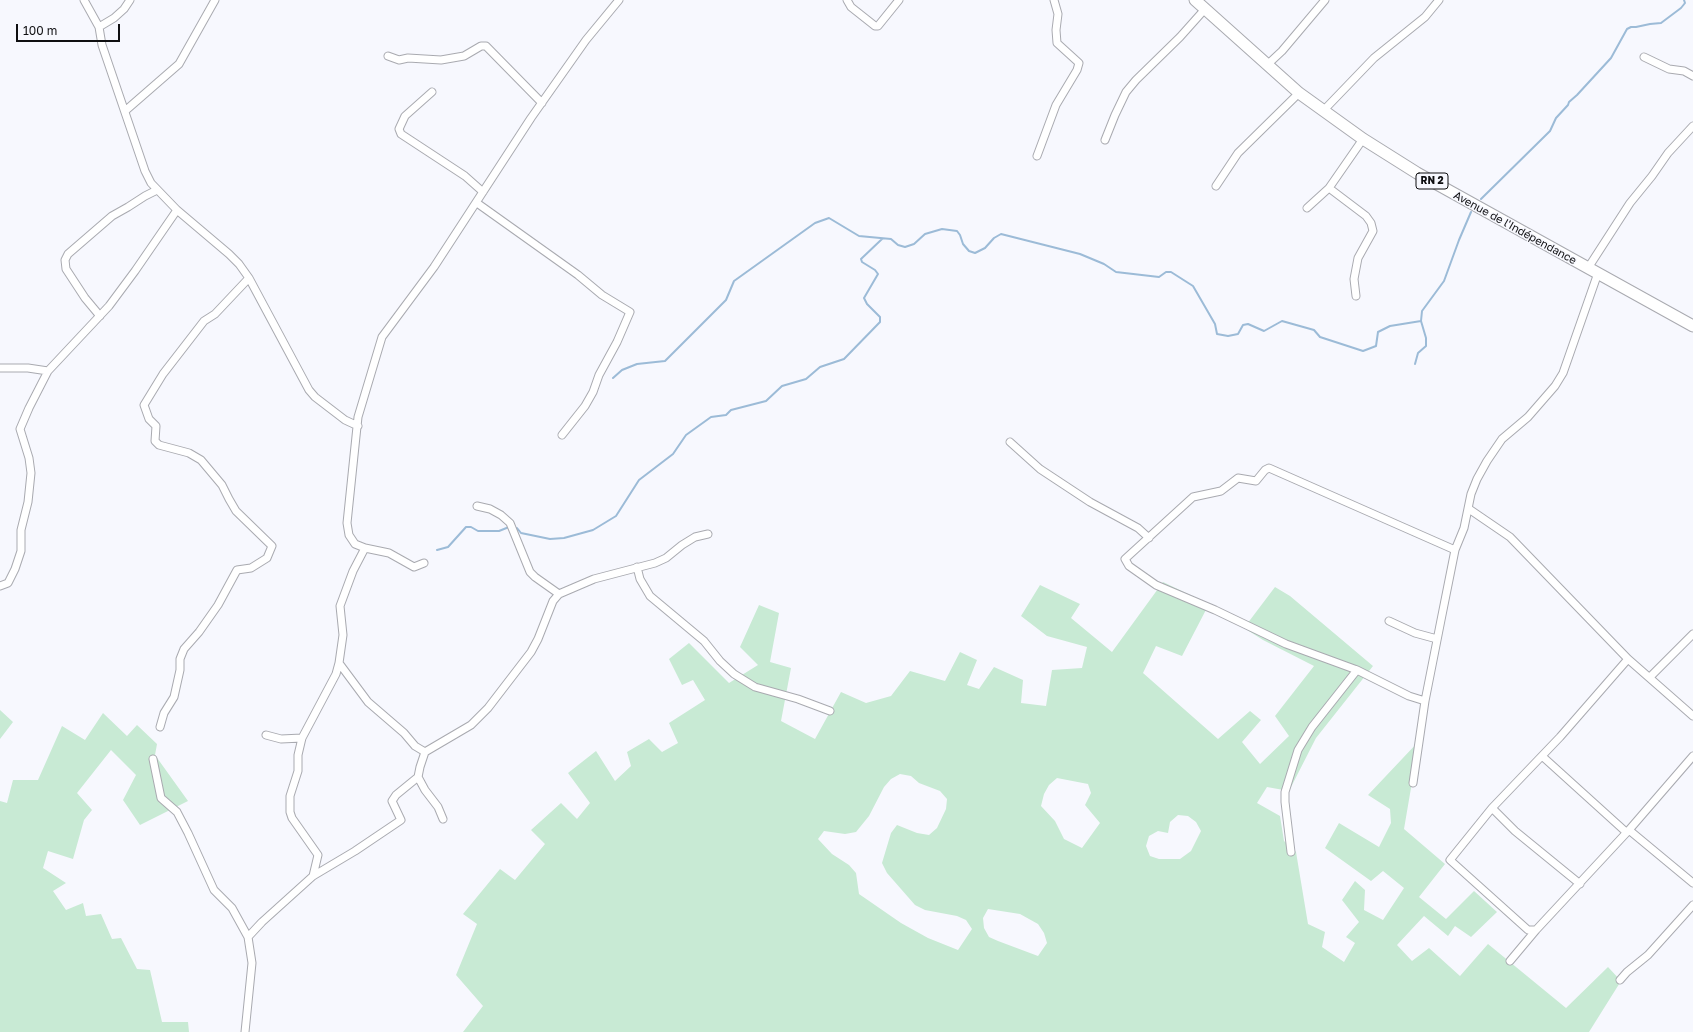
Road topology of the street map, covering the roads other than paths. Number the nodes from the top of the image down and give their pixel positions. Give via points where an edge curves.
1 (84, 0) edge
2 (130, 0) edge
3 (215, 0) edge
4 (619, 0) edge
5 (847, 0) edge
6 (899, 0) edge
7 (1054, 0) edge
8 (1195, 0) edge
9 (1325, 0) edge
10 (1439, 0) edge
11 (1206, 9) junction
12 (99, 26) junction
13 (388, 56) dead end
14 (1644, 57) dead end
15 (1267, 65) junction
16 (1693, 76) edge
17 (432, 92) dead end
18 (1299, 93) junction
19 (542, 103) junction
20 (125, 111) junction
21 (1323, 111) junction
22 (1693, 126) edge
23 (1363, 139) junction
24 (1105, 140) dead end
25 (1037, 156) dead end
26 (1216, 186) dead end
27 (1329, 188) junction
28 (157, 190) junction
29 (483, 192) junction
30 (477, 203) junction
31 (1307, 208) dead end
32 (177, 210) junction
33 (1588, 268) junction
34 (1598, 273) junction
35 (249, 278) junction
36 (1356, 296) dead end
37 (100, 316) junction
38 (1693, 326) edge
39 (0, 368) edge
40 (48, 371) junction
41 (358, 426) junction
42 (562, 435) dead end
43 (1010, 442) dead end
44 (477, 506) dead end
45 (1469, 509) junction
46 (708, 534) dead end
47 (1149, 538) junction
48 (365, 548) junction
49 (1455, 550) junction
50 (424, 563) dead end
51 (637, 567) junction
52 (0, 586) edge
53 (559, 594) junction
54 (1389, 621) dead end
55 (1693, 634) edge
56 (1437, 639) junction
57 (1628, 659) junction
58 (339, 663) junction
59 (1357, 670) junction
60 (1650, 677) junction
61 (1425, 701) junction
62 (830, 711) dead end
63 (1693, 716) edge
64 (160, 728) dead end
65 (266, 735) dead end
66 (302, 738) junction
67 (425, 752) junction
68 (1542, 756) junction
69 (1693, 756) edge
70 (153, 759) dead end
71 (418, 777) junction
72 (1414, 783) dead end
73 (1492, 808) junction
74 (443, 819) dead end
75 (1628, 831) junction
76 (1291, 852) dead end
77 (313, 876) junction
78 (1693, 883) edge
79 (1580, 884) junction
80 (1693, 905) edge
81 (1536, 930) junction
82 (248, 937) junction
83 (1510, 961) dead end
84 (1620, 980) dead end
85 (245, 1032) edge

1 - 12 street
2 - 12 street via 114,18
3 - 20 street via 179,64
4 - 19 street via 586,40
5 - 6 street via 851,7 875,26 878,26
7 - 25 street via 1058,14 1057,43 1078,63 1056,104
8 - 11 main road, Avenue de l'Indépendance / RN 2
9 - 15 street
10 - 21 street via 1425,17 1374,58
11 - 15 main road, Avenue de l'Indépendance / RN 2
11 - 24 street via 1126,92
12 - 20 street via 102,45
13 - 19 street via 400,60 441,60 464,56 481,46 486,46
14 - 16 street
15 - 18 main road, Avenue de l'Indépendance / RN 2
17 - 29 street via 405,116 399,130 401,134 465,176
18 - 21 main road, Avenue de l'Indépendance / RN 2
18 - 26 street via 1238,153
19 - 29 street
20 - 28 street via 145,171
21 - 23 main road, Avenue de l'Indépendance / RN 2
22 - 33 street via 1668,153 1630,204
23 - 27 street
23 - 33 main road, Avenue de l'Indépendance / RN 2 via 1417,173
27 - 31 street
27 - 36 street via 1366,216 1371,223 1373,231 1358,258 1354,279
28 - 32 street
28 - 37 street via 112,216 68,254 65,260 66,269
29 - 30 street
30 - 41 street via 382,337 361,407
30 - 42 street via 602,295 630,312 593,392
32 - 35 street via 229,254
32 - 37 street via 135,272
33 - 34 main road, Avenue de l'Indépendance / RN 2
34 - 38 main road, Avenue de l'Indépendance / RN 2
34 - 45 street via 1563,373 1528,417 1502,439 1477,479
35 - 41 street via 309,390 345,420
35 - 64 street via 204,322 163,374 144,405 149,419 156,426 155,441 159,445 189,452 201,460 222,485 236,511 272,546 267,558 251,568 237,570 218,605 184,650 180,659 174,697 164,713
37 - 40 street
39 - 40 street
40 - 52 street via 20,429 29,458 30,489 15,569 8,583
41 - 48 street via 347,523 349,535 355,544
43 - 47 street via 1040,469 1090,502 1138,528
44 - 53 street via 490,509 510,523 530,572
45 - 49 street
45 - 57 street via 1510,537
46 - 51 street via 682,544 666,558
47 - 49 street via 1192,497 1221,491 1238,478 1256,480 1269,468
47 - 59 street via 1125,559 1129,566 1156,585 1286,644
48 - 50 street via 388,553 414,568
48 - 58 street via 340,606 343,635
49 - 56 street
51 - 53 street via 594,579
51 - 62 street via 640,579 650,596 704,641 734,674 755,686
53 - 67 street via 553,601 531,652 488,708 471,725
54 - 56 street via 1415,633
55 - 60 street
56 - 61 street
57 - 60 street
57 - 68 street
58 - 66 street via 336,674
58 - 67 street via 368,702 415,746
59 - 61 street via 1409,696
59 - 76 street via 1312,727 1298,750 1284,802
60 - 63 street
61 - 72 street
65 - 66 street via 281,739
66 - 77 street via 298,771 290,796 290,812 317,852
67 - 71 street
68 - 73 street
68 - 75 street
69 - 75 street
70 - 82 street via 161,798 177,812 214,890 232,908
71 - 74 street
71 - 77 street via 392,801 401,820
73 - 79 street via 1515,831
73 - 81 street via 1450,860 1528,930
75 - 78 street
75 - 79 street
77 - 82 street
79 - 81 street
80 - 84 street via 1648,955
81 - 83 street
82 - 85 street via 252,963

